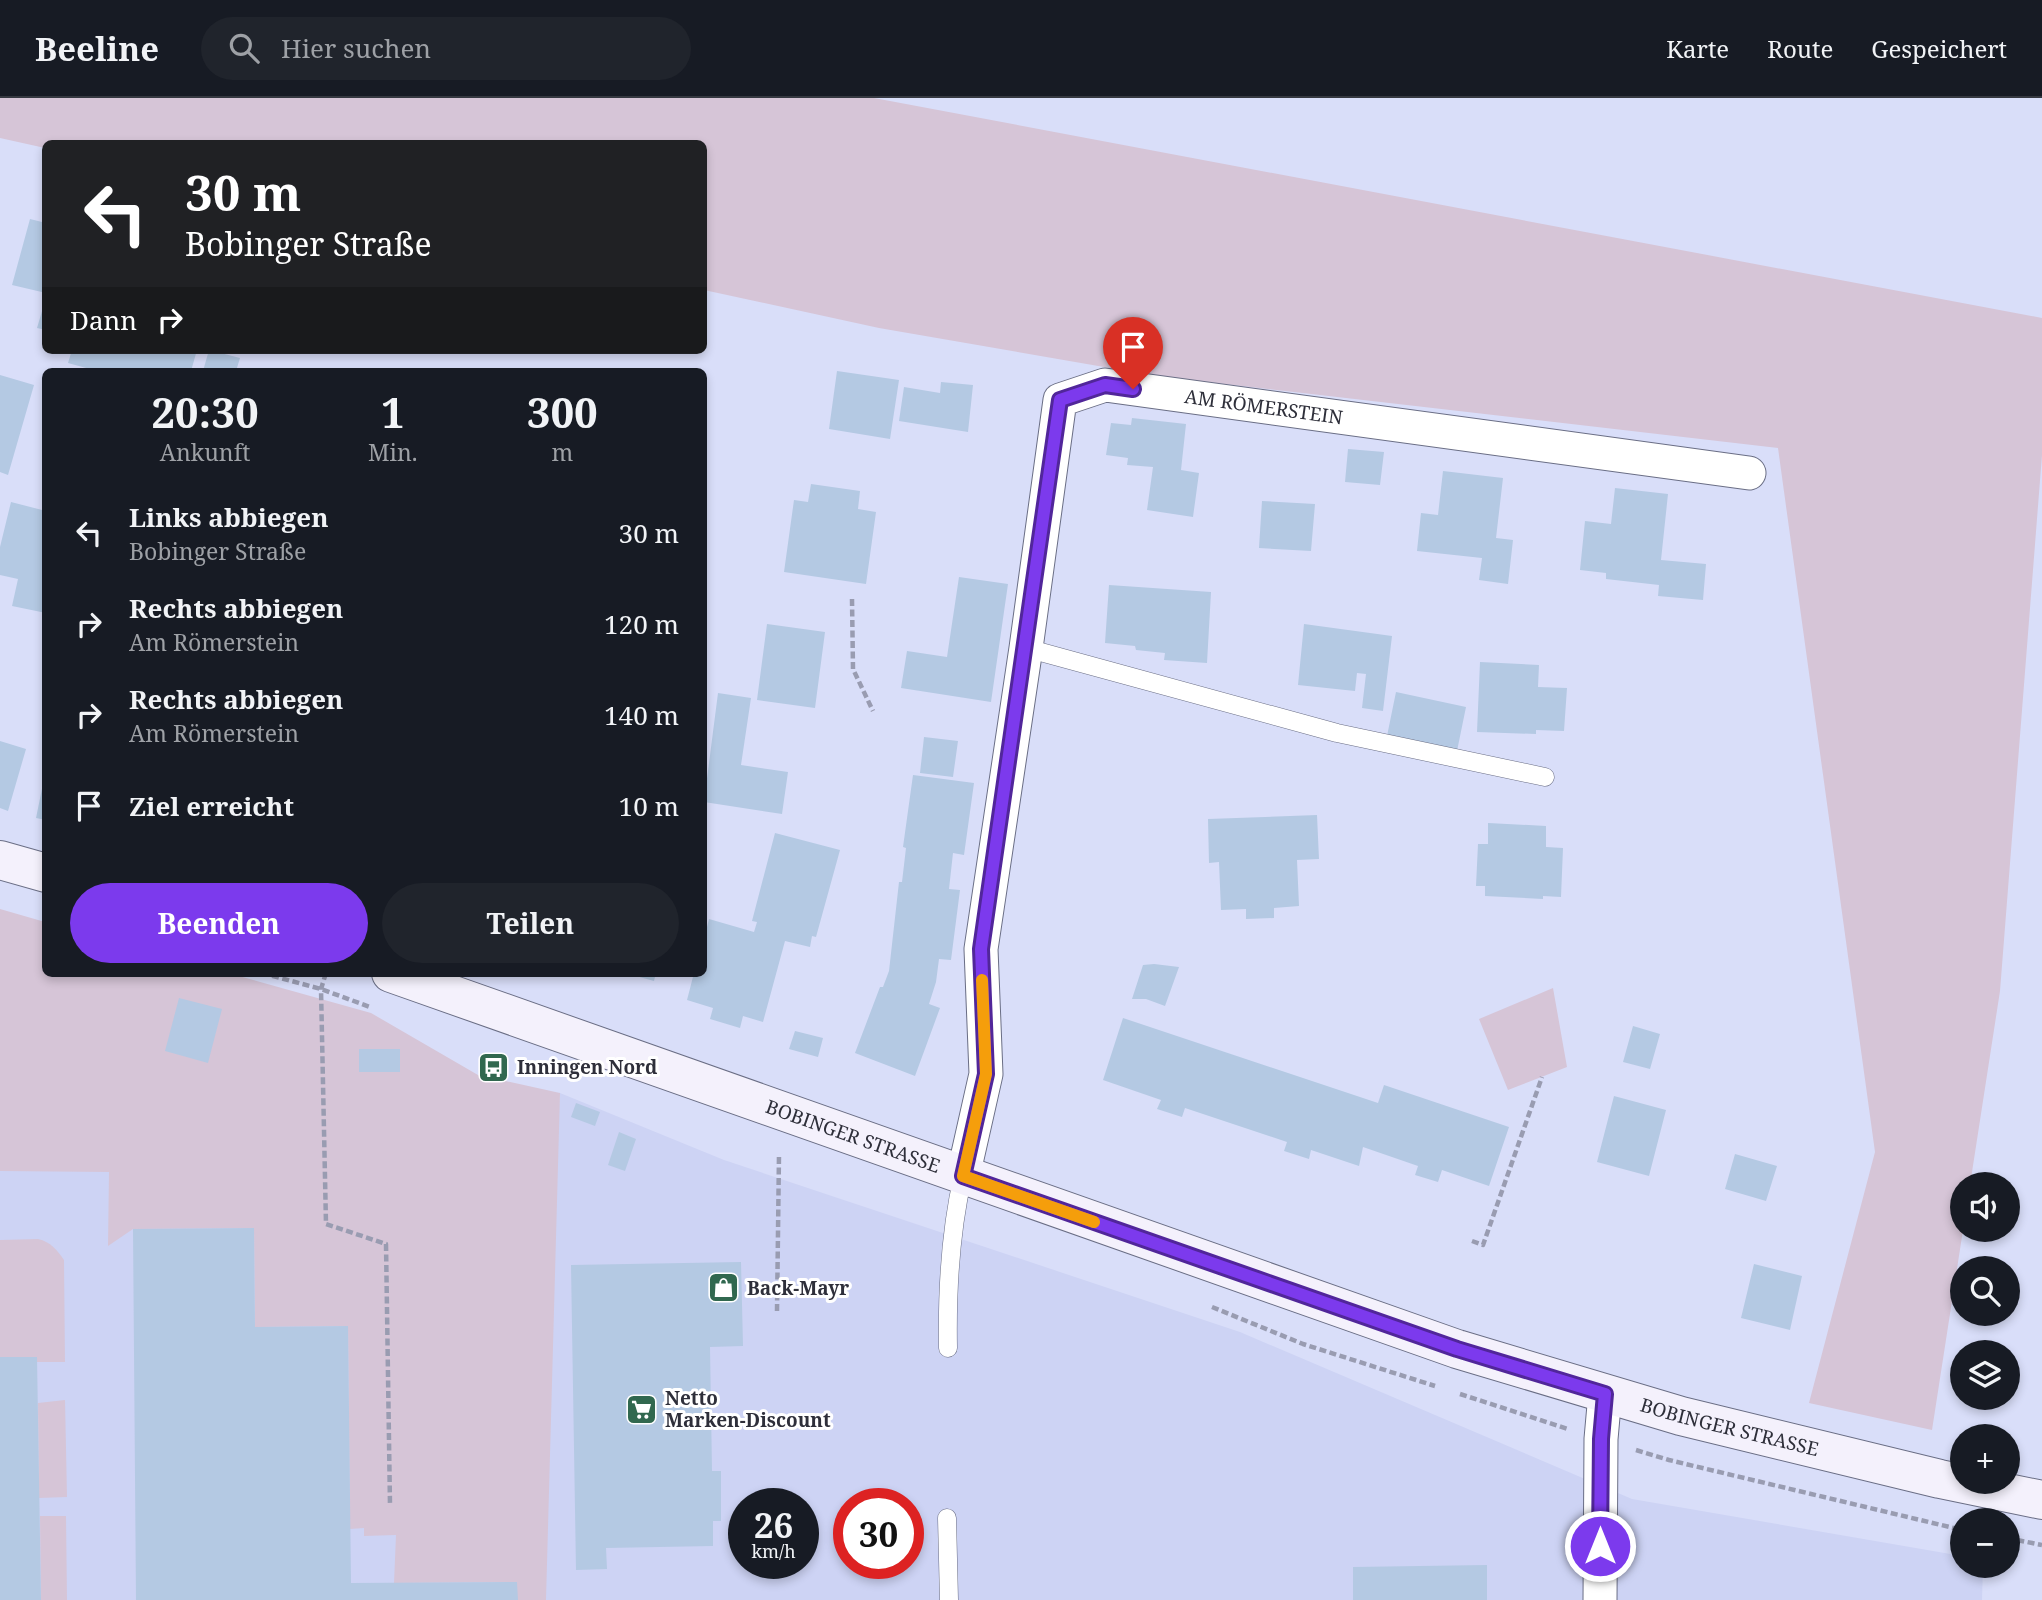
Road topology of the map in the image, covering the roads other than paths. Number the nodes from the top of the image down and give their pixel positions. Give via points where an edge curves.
1 (1749, 473) dead end
2 (1026, 648) junction
3 (1545, 777) dead end
4 (0, 860) edge
5 (42, 872) edge
6 (402, 977) edge
7 (963, 1176) junction
8 (948, 1348) dead end
9 (1605, 1394) junction
10 (2042, 1500) edge
11 (947, 1518) dead end
12 (949, 1600) edge
13 (1600, 1600) edge

1 - 2 street, AM RÖMERSTEIN via 1105,385 1060,400
2 - 3 lane via 1337,733
2 - 7 street, AM RÖMERSTEIN via 981,949 986,1074
4 - 5 main road
6 - 7 main road, BOBINGER STRASSE
7 - 8 lane via 954,1212
7 - 9 main road, BOBINGER STRASSE via 1457,1349
9 - 10 main road, BOBINGER STRASSE via 1940,1479
9 - 13 street
11 - 12 lane

